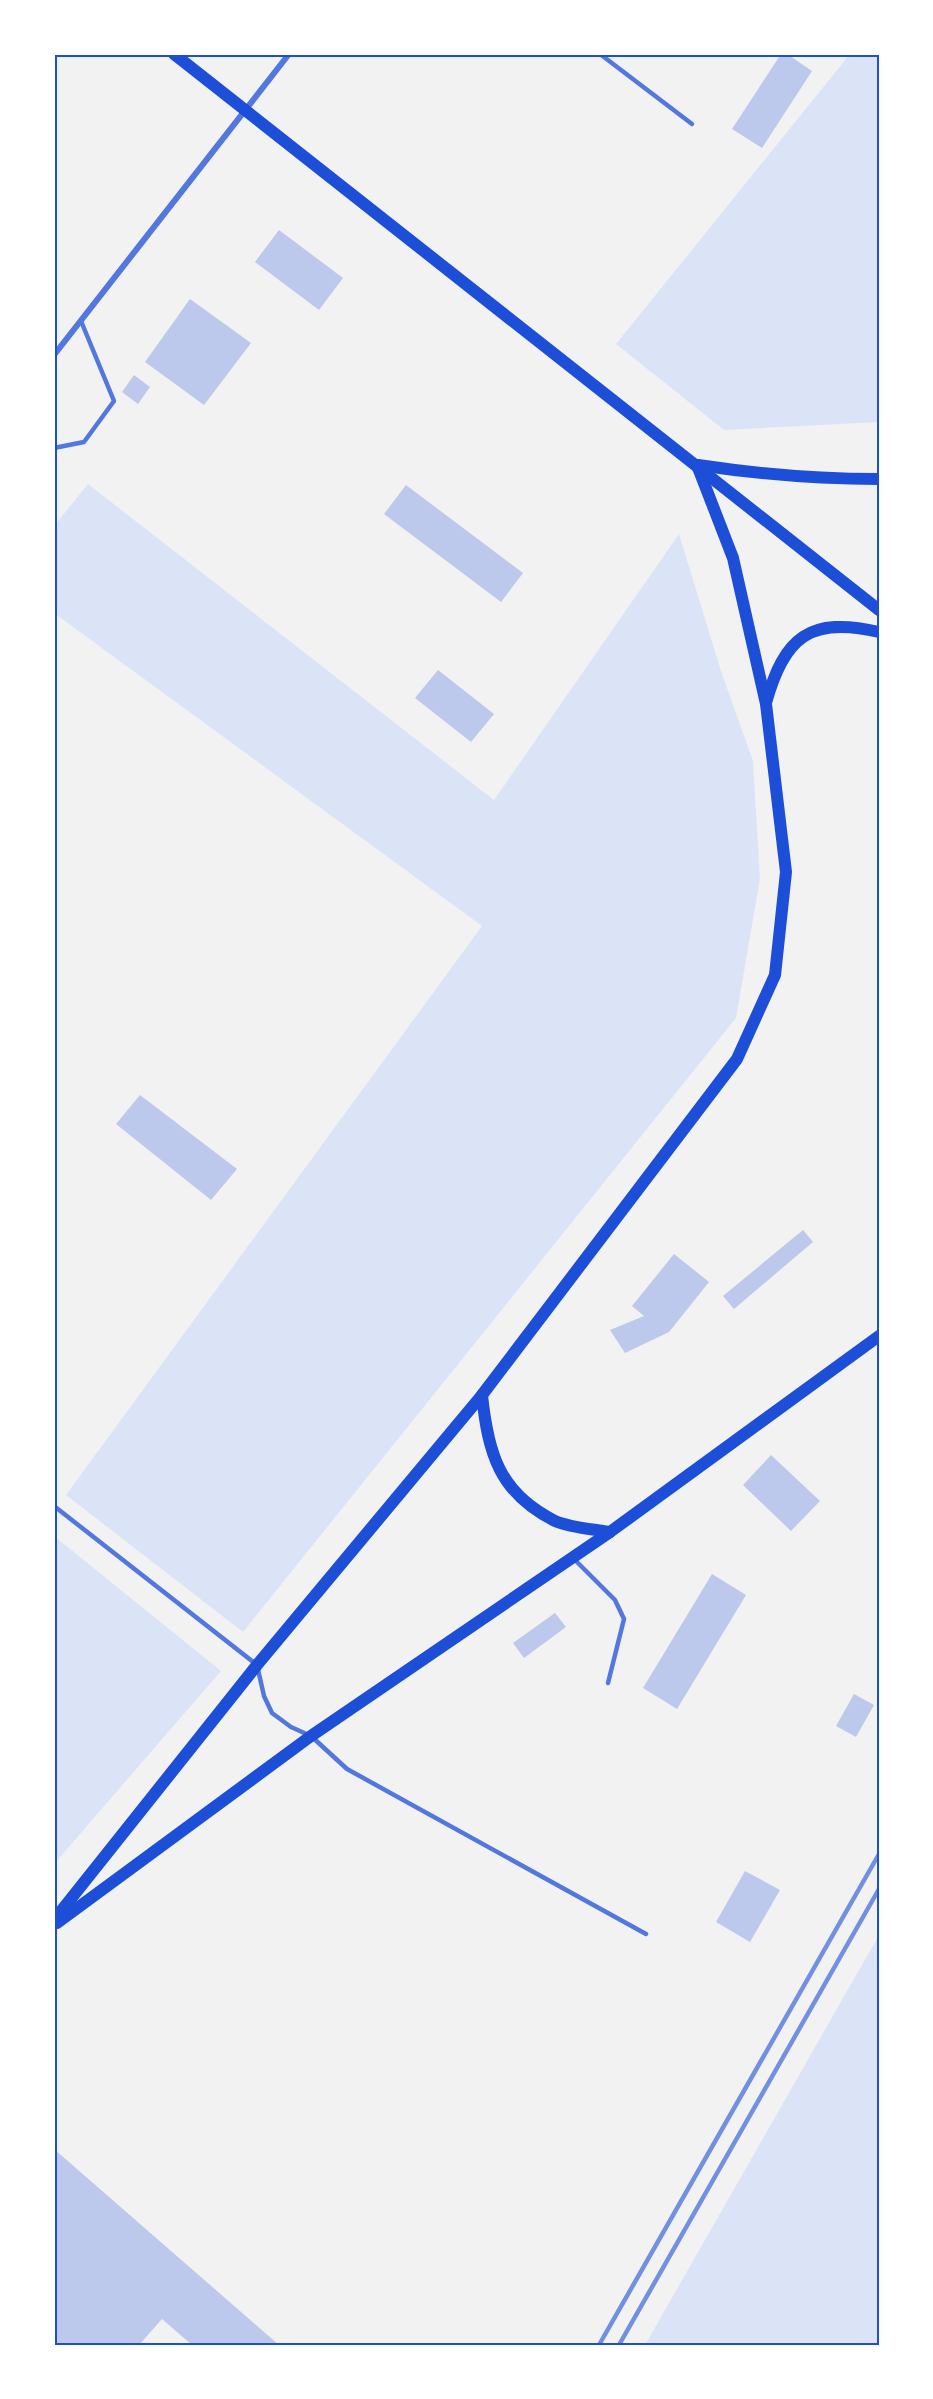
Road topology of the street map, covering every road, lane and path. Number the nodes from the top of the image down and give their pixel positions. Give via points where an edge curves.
1 (174, 54) edge
2 (290, 54) edge
3 (600, 54) edge
4 (246, 110) junction
5 (692, 124) dead end
6 (81, 321) junction
7 (54, 355) edge
8 (54, 448) edge
9 (697, 465) junction
10 (879, 479) edge
11 (879, 610) edge
12 (879, 632) edge
13 (766, 704) junction
14 (879, 1336) edge
15 (482, 1395) junction
16 (54, 1506) edge
17 (610, 1532) junction
18 (573, 1558) junction
19 (257, 1665) junction
20 (608, 1683) dead end
21 (311, 1736) junction
22 (54, 1920) edge
23 (54, 1925) edge
24 (646, 1934) dead end

1 - 4 main road
2 - 4 street
3 - 5 lane
4 - 6 street
4 - 9 main road
6 - 7 street
6 - 8 lane via 114,401 84,442
9 - 10 main road via 758,474
9 - 11 main road
9 - 13 main road via 733,558
12 - 13 main road via 835,627 805,636 784,654
13 - 15 main road via 786,872 775,975 737,1059
14 - 17 main road
15 - 17 main road via 486,1431 496,1462 504,1479 521,1498 557,1521
15 - 19 main road
16 - 19 lane
17 - 18 main road
18 - 20 lane via 615,1600 624,1619
18 - 21 main road
19 - 21 lane via 272,1713
19 - 22 main road
21 - 23 main road
21 - 24 lane via 347,1769

